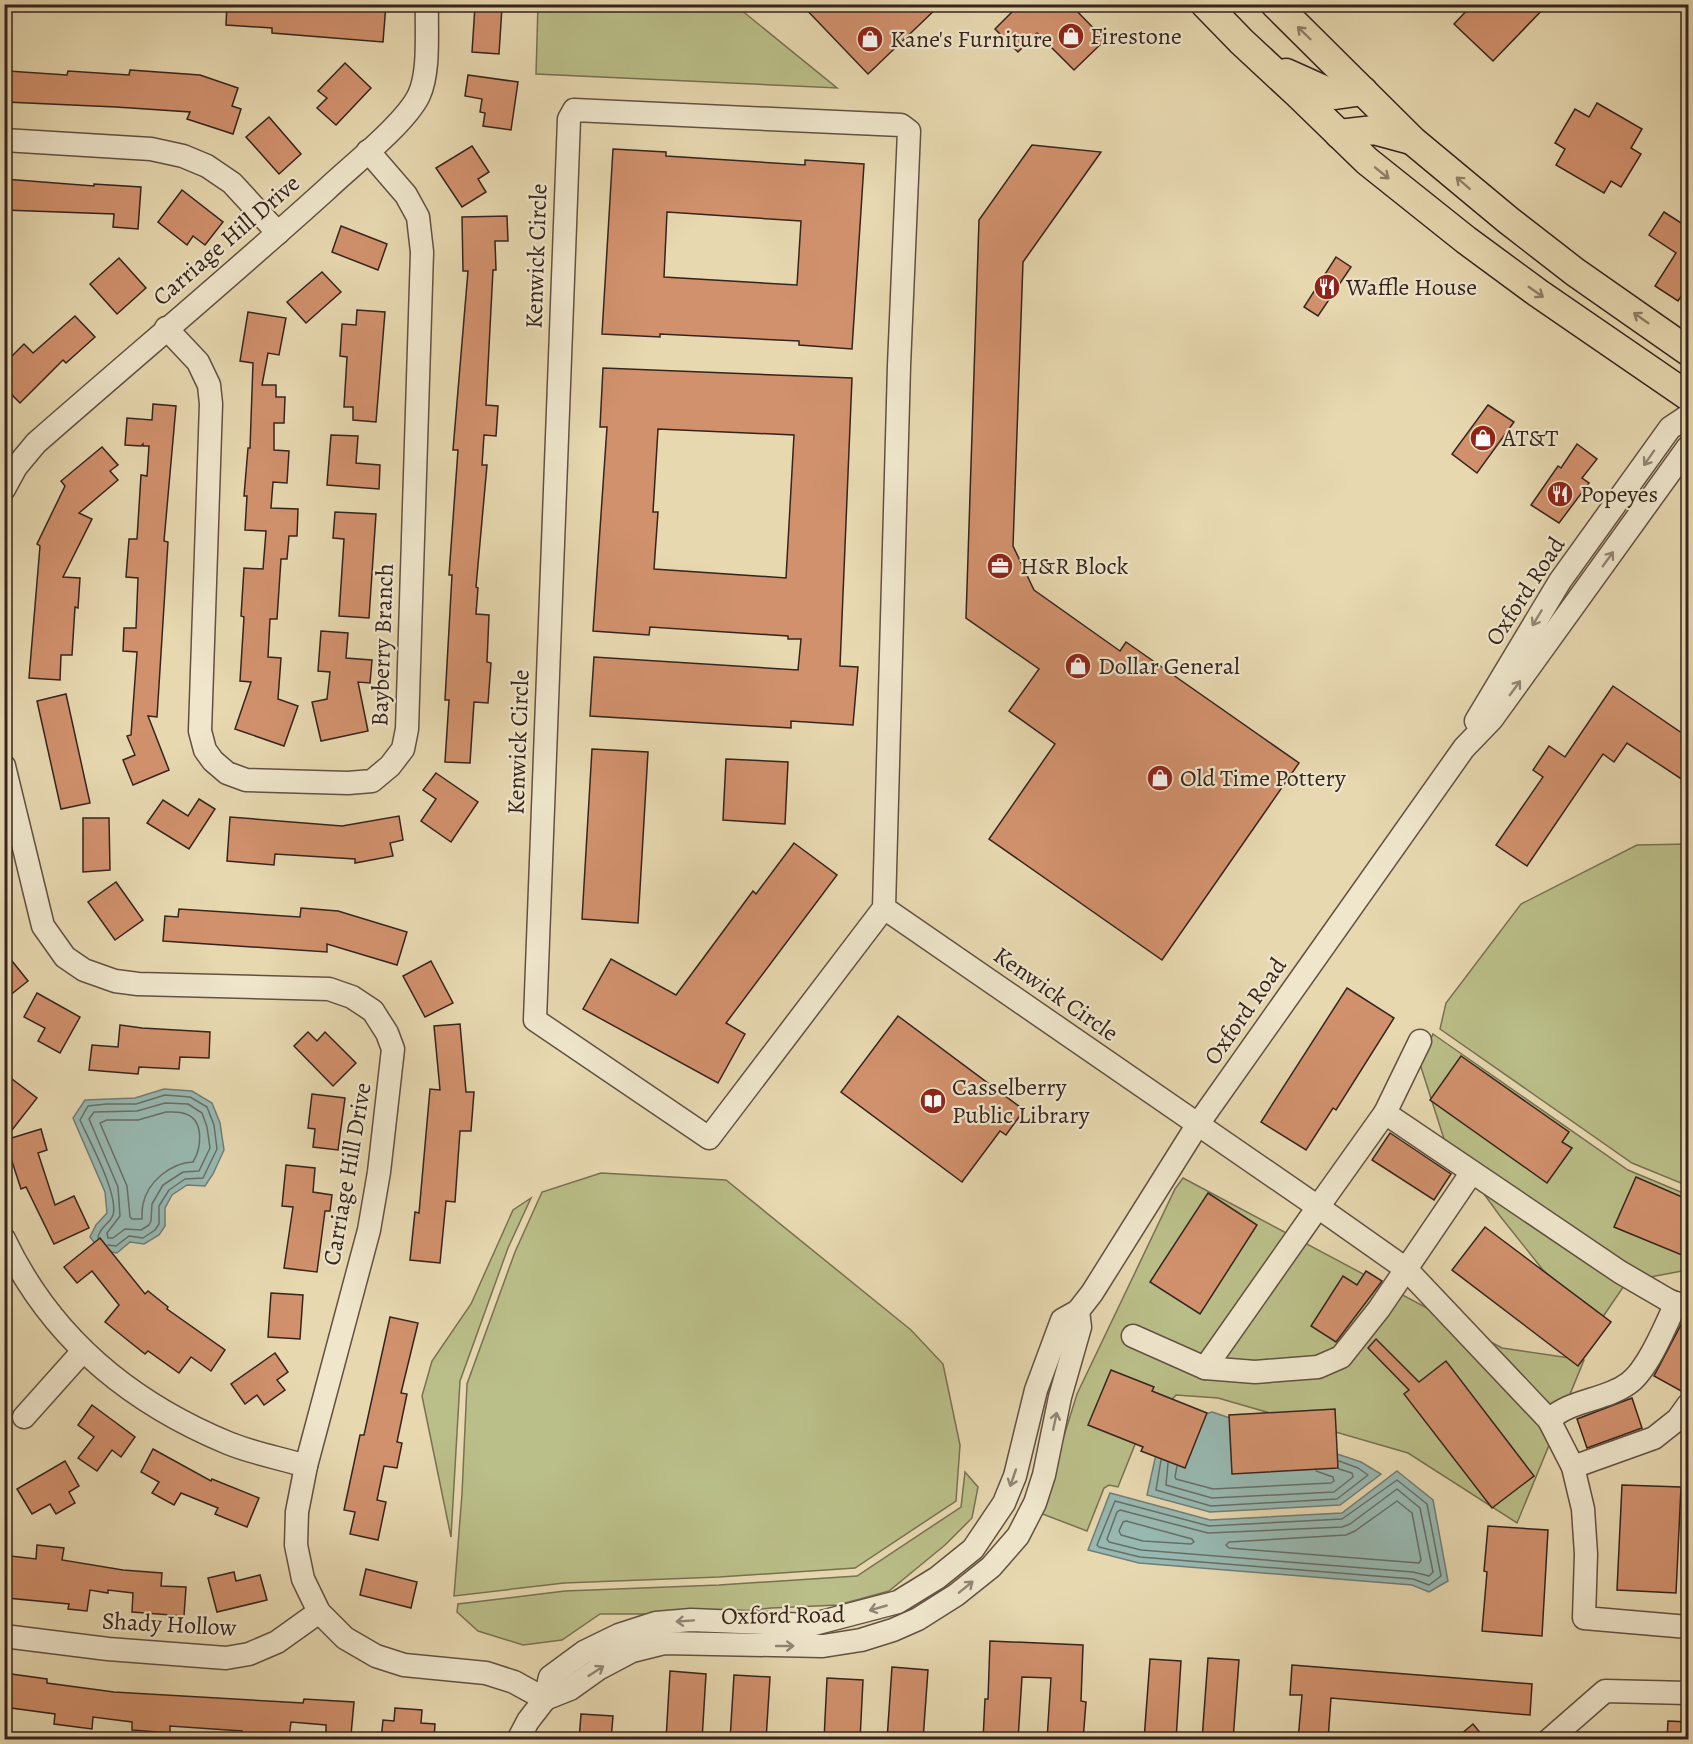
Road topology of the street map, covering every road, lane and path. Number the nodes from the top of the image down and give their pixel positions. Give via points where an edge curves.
1 (427, 4) edge
2 (1205, 4) edge
3 (1275, 4) edge
4 (1265, 64) junction
5 (1363, 91) junction
6 (1339, 134) junction
7 (4, 140) edge
8 (1413, 141) junction
9 (368, 151) junction
10 (278, 233) junction
11 (166, 328) junction
12 (1689, 351) edge
13 (1689, 396) edge
14 (1689, 416) edge
15 (1689, 447) edge
16 (4, 489) edge
17 (1464, 748) junction
18 (4, 766) edge
19 (884, 908) junction
20 (1420, 1041) dead end
21 (1385, 1113) junction
22 (1198, 1124) junction
23 (1472, 1172) junction
24 (1318, 1207) junction
25 (4, 1239) edge
26 (1406, 1269) junction
27 (1682, 1306) edge
28 (1132, 1336) dead end
29 (83, 1351) junction
30 (1205, 1368) junction
31 (1689, 1405) edge
32 (24, 1417) dead end
33 (1549, 1420) junction
34 (306, 1466) junction
35 (1573, 1467) junction
36 (320, 1612) junction
37 (1689, 1627) edge
38 (4, 1636) edge
39 (1689, 1693) edge
40 (545, 1699) junction
41 (518, 1740) edge
42 (1549, 1740) edge

1 - 9 street, Carriage Hill Drive via 425,71 419,95
2 - 4 main road
5 -> 3 main road
4 - 5 main road via 1335,95
4 - 6 main road
5 - 8 main road
6 - 8 main road via 1374,130
6 -> 13 main road via 1466,240
7 - 10 street via 151,149 183,156 232,183
12 -> 8 main road via 1575,272
9 - 10 street, Carriage Hill Drive
9 - 11 street, Bayberry Branch via 406,195 418,217 422,252 406,729 403,748 372,781 246,780 227,773 205,750 200,731 211,404 209,385 198,362
10 - 11 street, Carriage Hill Drive
11 - 16 street, Carriage Hill Drive via 36,443
14 -> 17 street, Oxford Road via 1670,428 1560,581 1480,711
17 -> 15 street, Oxford Road via 1492,719
17 - 22 street, Oxford Road
18 - 34 street, Carriage Hill Drive via 42,926 75,964 115,981 138,984 329,989 352,997 373,1011 387,1033 393,1049 392,1070 369,1230
19 - 19 street, Kenwick Circle via 909,131 901,125 574,110 568,118 535,1020 709,1138
19 - 22 street, Kenwick Circle
20 - 21 street
21 - 23 street
21 - 24 street
22 - 24 street, Kenwick Circle
22 - 40 street, Oxford Road via 1078,1311 1062,1320 1036,1390 1015,1476 1004,1503 974,1549 898,1602 810,1625 691,1620 656,1623 628,1632 584,1653 550,1677
23 - 26 street
23 - 27 street via 1620,1272
24 - 26 street, Kenwick Circle
24 - 30 street
25 - 29 street via 45,1309
26 - 30 street via 1341,1357 1318,1367 1255,1372
26 - 33 street, Kenwick Circle
27 - 33 street via 1629,1383 1573,1405
28 - 30 street
29 - 32 street
29 - 34 street via 171,1417 229,1443
31 - 35 street via 1654,1438
33 - 35 street, Kenwick Circle
34 - 36 street, Carriage Hill Drive via 297,1512 296,1545 303,1580
35 - 37 street, Kenwick Circle via 1583,1509 1584,1618
36 - 38 street, Shady Hollow via 277,1642 249,1654 226,1658
36 - 40 street, Carriage Hill Drive via 345,1638 375,1656 404,1665 486,1673 514,1682
39 - 42 street via 1605,1691
40 - 41 street, Oxford Road

